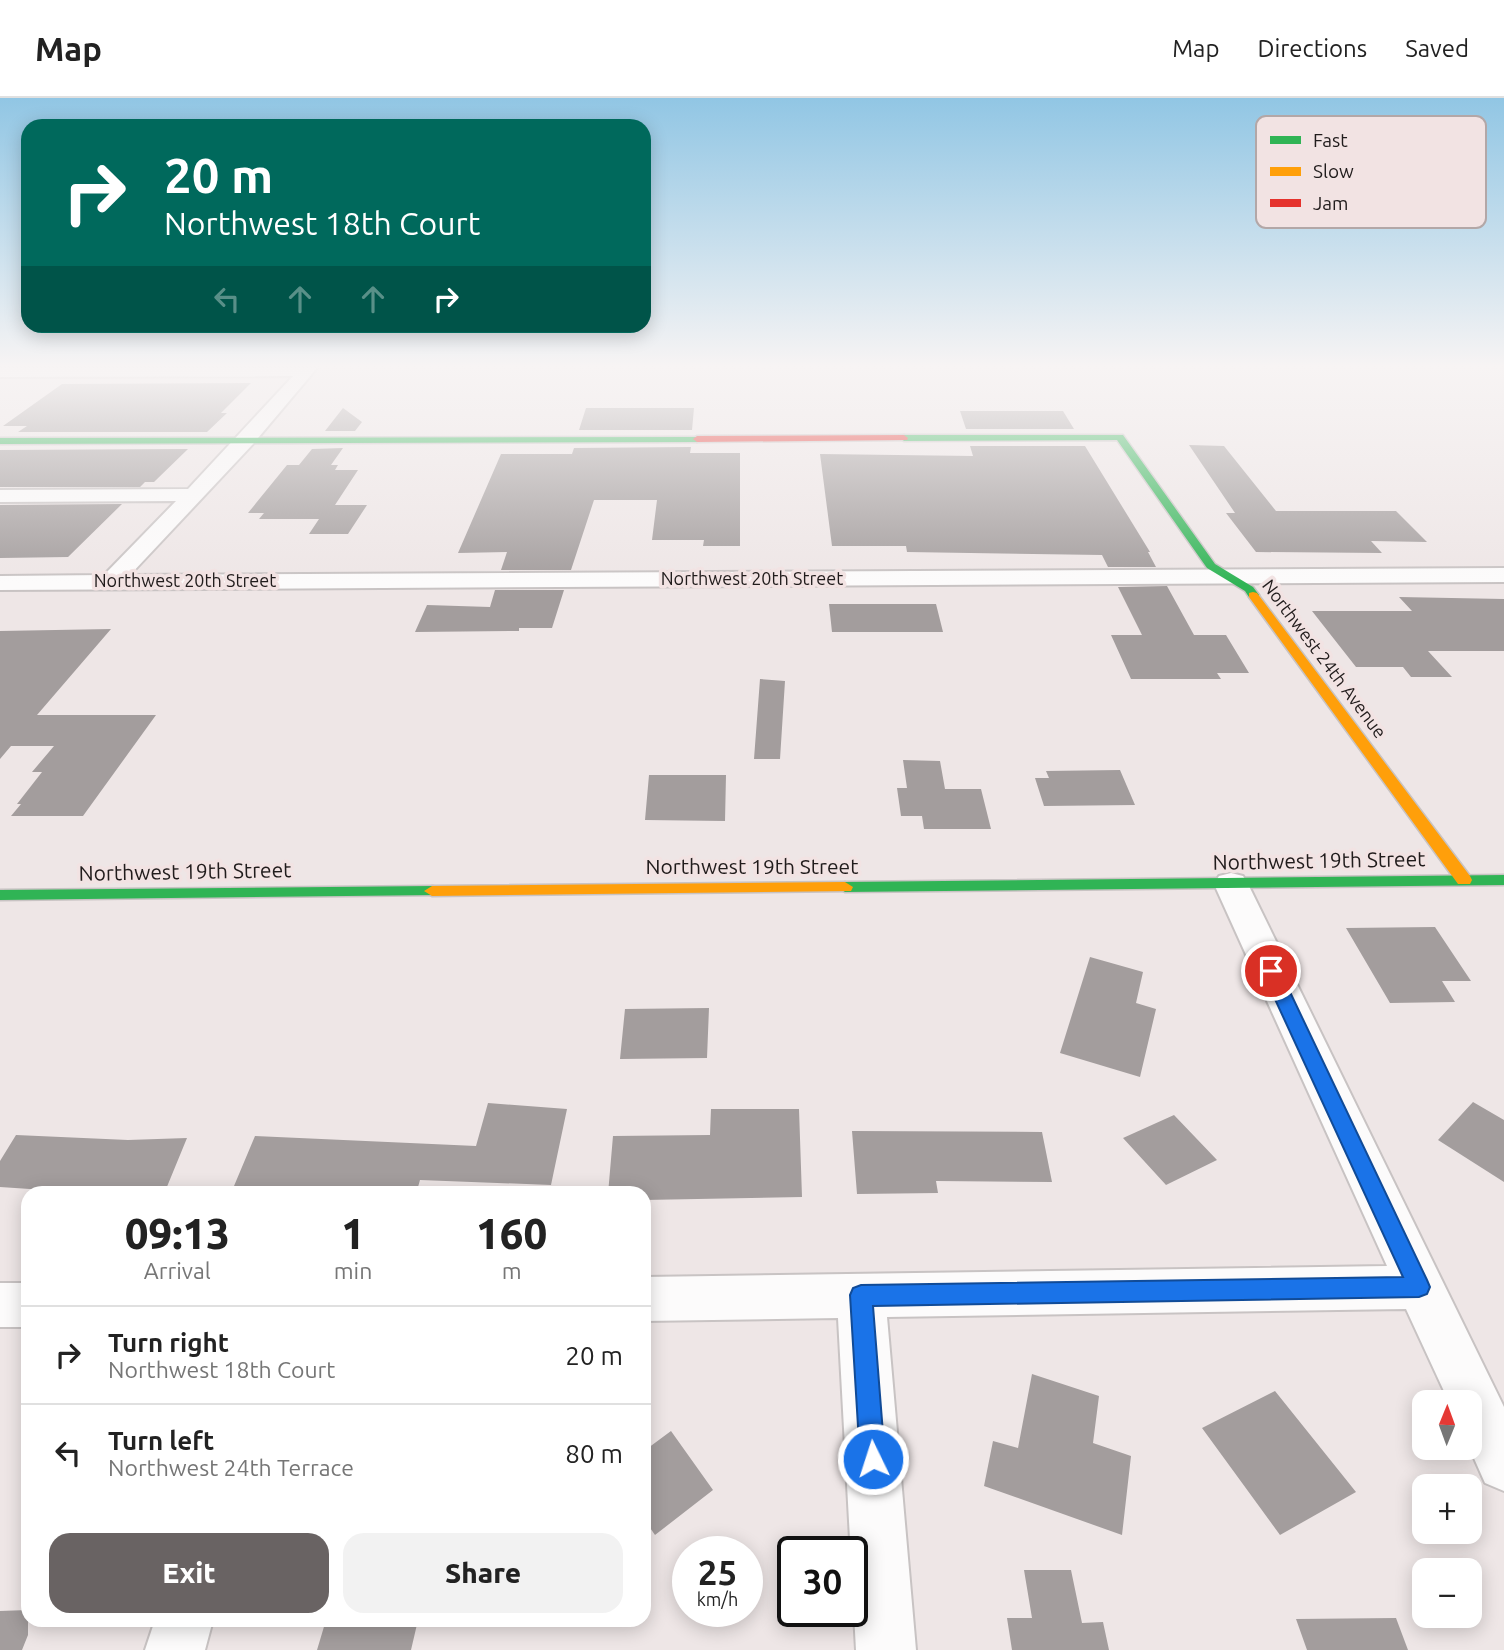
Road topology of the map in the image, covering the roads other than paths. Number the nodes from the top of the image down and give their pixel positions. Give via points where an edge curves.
1 (141, 440) edge
2 (246, 440) edge
3 (1123, 440) edge
4 (0, 441) edge
5 (194, 495) junction
6 (0, 496) edge
7 (1504, 575) edge
8 (1232, 577) junction
9 (112, 581) junction
10 (0, 583) edge
11 (1464, 880) junction
12 (1504, 880) edge
13 (1231, 884) junction
14 (0, 895) edge
15 (1419, 1287) junction
16 (861, 1295) junction
17 (651, 1299) edge
18 (0, 1305) edge
19 (21, 1305) edge
20 (1504, 1464) edge
21 (182, 1627) edge
22 (175, 1650) edge
23 (886, 1650) edge

1 - 4 street
2 - 5 street
3 - 8 street, Northwest 24th Avenue via 1211,566
5 - 6 street
5 - 9 street
7 - 8 street, Northwest 20th Street
8 - 9 street, Northwest 20th Street
8 - 11 street, Northwest 24th Avenue via 1249,589
9 - 10 street, Northwest 20th Street
11 - 12 street, Northwest 19th Street
11 - 13 street, Northwest 19th Street
13 - 14 street, Northwest 19th Street
13 - 15 street
15 - 16 street
15 - 20 street
16 - 17 street
16 - 23 street
18 - 19 street
21 - 22 street

